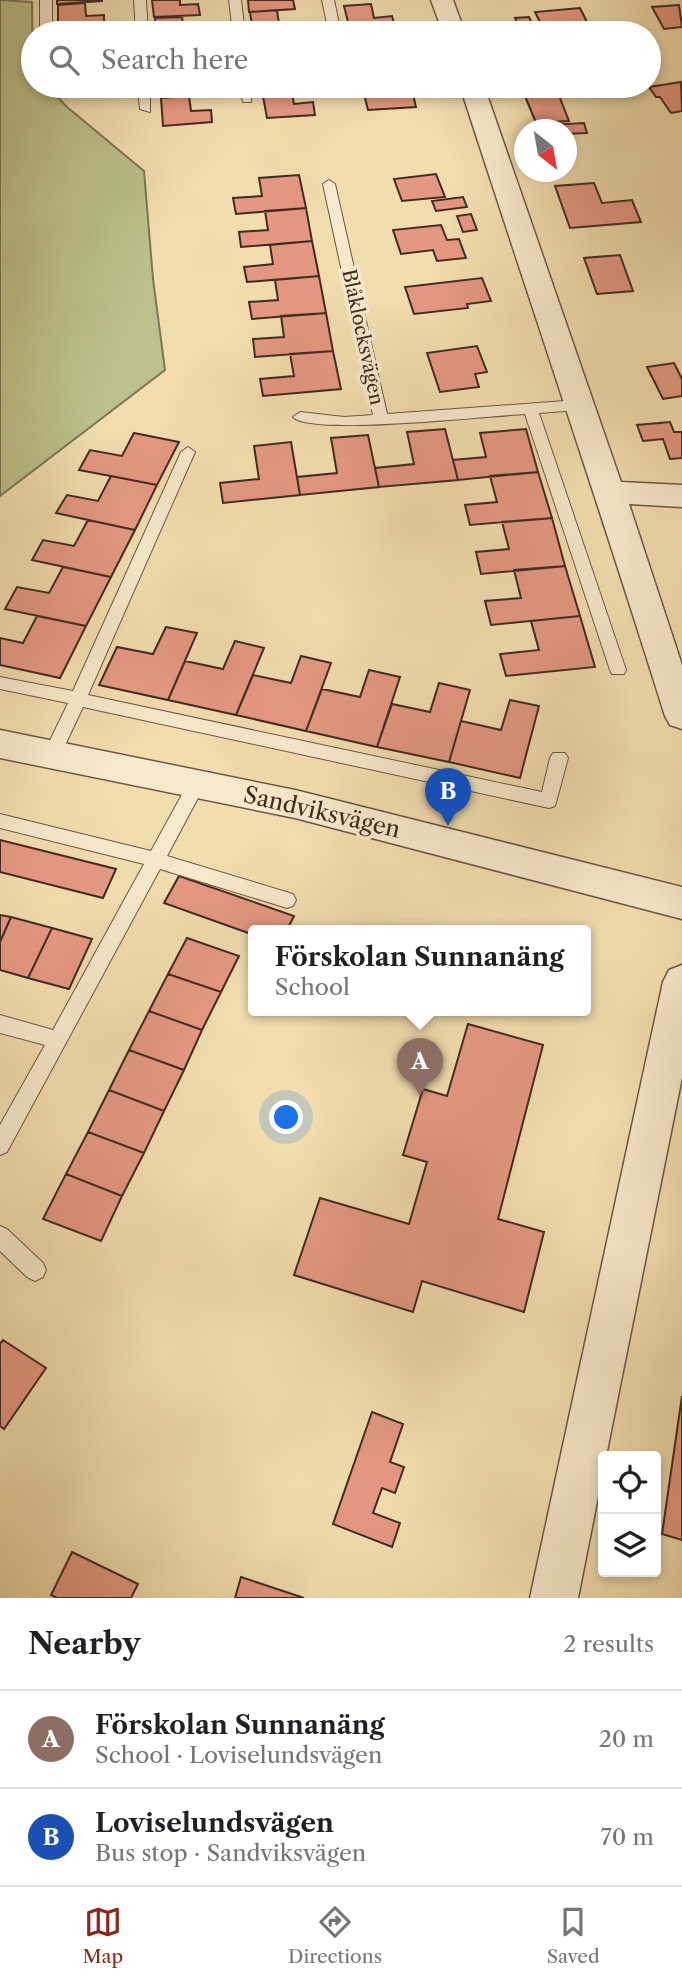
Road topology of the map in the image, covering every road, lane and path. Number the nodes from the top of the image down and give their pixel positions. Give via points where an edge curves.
1 (46, 0) edge
2 (140, 0) edge
3 (235, 0) edge
4 (328, 0) edge
5 (442, 0) edge
6 (46, 21) edge
7 (141, 21) edge
8 (238, 21) edge
9 (332, 21) edge
10 (450, 21) edge
11 (145, 98) edge
12 (476, 98) edge
13 (146, 109) dead end
14 (329, 184) dead end
15 (578, 405) junction
16 (531, 409) junction
17 (300, 417) dead end
18 (381, 419) junction
19 (188, 452) dead end
20 (610, 492) junction
21 (682, 496) edge
22 (618, 670) dead end
23 (0, 683) edge
24 (78, 699) junction
25 (682, 716) edge
26 (0, 744) edge
27 (52, 755) junction
28 (559, 758) dead end
29 (196, 785) junction
30 (0, 821) edge
31 (156, 860) junction
32 (287, 900) dead end
33 (682, 903) edge
34 (682, 982) edge
35 (0, 1024) edge
36 (58, 1040) junction
37 (0, 1145) edge
38 (0, 1236) edge
39 (35, 1270) dead end
40 (554, 1598) edge

1 - 6 lane
2 - 7 lane
3 - 8 lane
4 - 9 lane
5 - 10 street
11 - 13 lane
12 - 15 street
14 - 18 lane, Blåklocksvägen
15 - 16 lane, Blåklocksvägen
15 - 20 street
16 - 18 lane, Blåklocksvägen
16 - 22 lane
17 - 18 lane via 344,422
19 - 24 lane
20 - 21 street
20 - 25 street
23 - 24 lane
24 - 27 lane
24 - 28 lane via 549,801
26 - 27 street, Sandviksvägen
27 - 29 street, Sandviksvägen
29 - 31 lane
29 - 33 street, Sandviksvägen via 391,827
30 - 31 lane
31 - 32 lane
31 - 36 lane
34 - 40 street
35 - 36 lane
36 - 37 lane
38 - 39 lane

